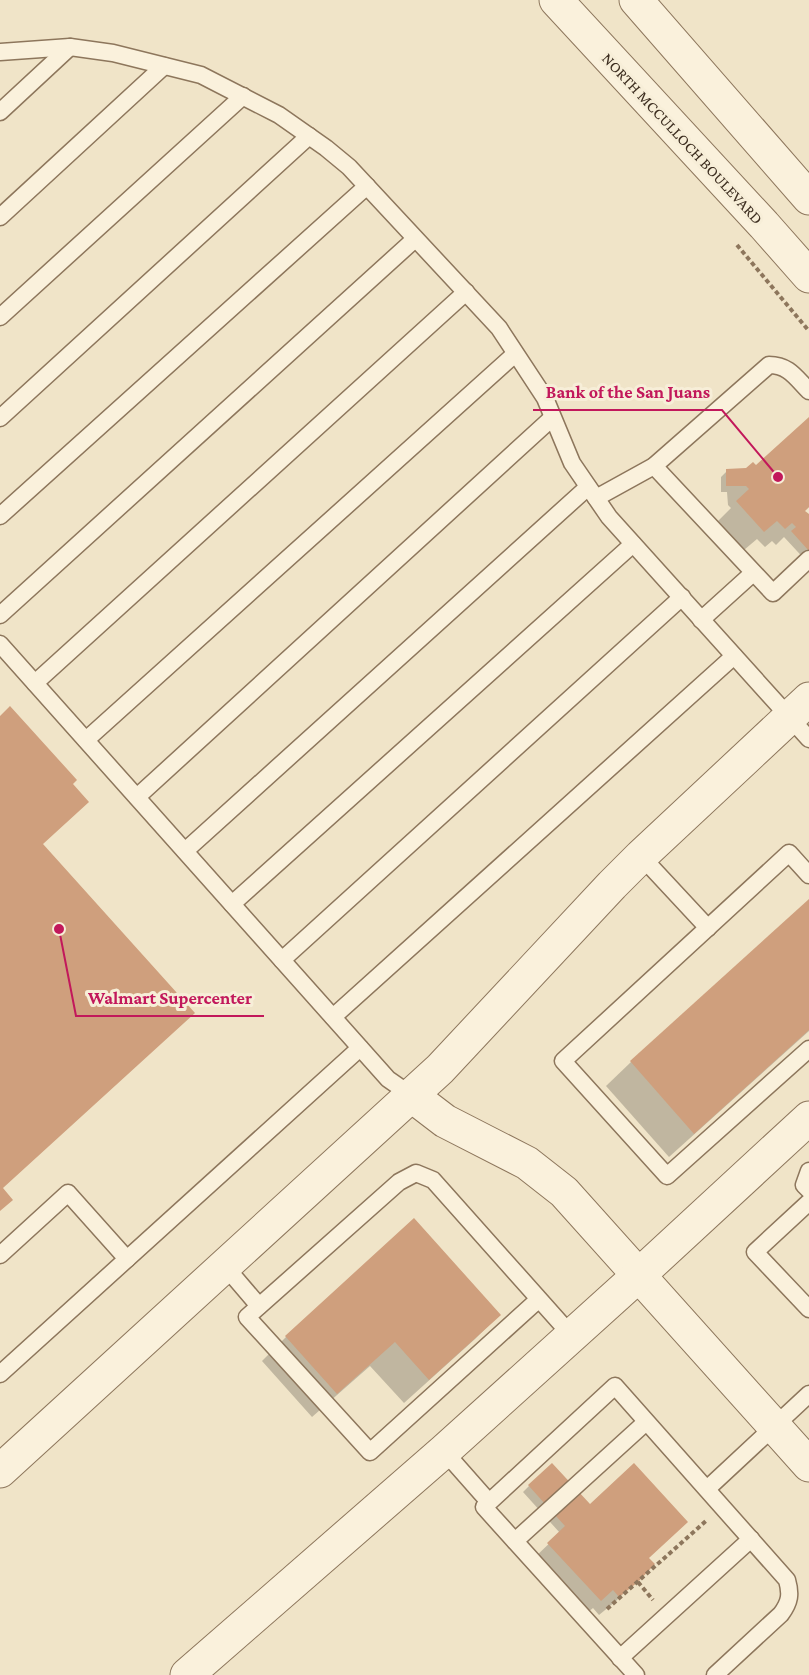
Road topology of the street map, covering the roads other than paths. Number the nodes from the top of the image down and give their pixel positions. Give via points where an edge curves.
1 (556, 0) edge
2 (636, 0) edge
3 (70, 47) junction
4 (0, 52) edge
5 (164, 66) junction
6 (243, 96) junction
7 (0, 112) edge
8 (309, 136) junction
9 (367, 186) junction
10 (809, 198) edge
11 (0, 218) edge
12 (415, 239) junction
13 (809, 276) edge
14 (466, 292) junction
15 (0, 317) edge
16 (515, 354) junction
17 (809, 391) edge
18 (0, 418) edge
19 (552, 418) junction
20 (654, 466) junction
21 (592, 492) junction
22 (0, 516) edge
23 (633, 544) junction
24 (809, 559) edge
25 (753, 573) junction
26 (682, 597) junction
27 (0, 615) edge
28 (701, 620) junction
29 (0, 644) edge
30 (734, 656) junction
31 (35, 683) junction
32 (802, 718) edge
33 (86, 740) junction
34 (136, 797) junction
35 (185, 851) junction
36 (641, 856) junction
37 (809, 875) edge
38 (232, 904) junction
39 (708, 928) junction
40 (282, 960) junction
41 (333, 1017) junction
42 (360, 1048) junction
43 (809, 1049) edge
44 (411, 1095) junction
45 (809, 1118) edge
46 (809, 1171) edge
47 (809, 1190) edge
48 (809, 1202) edge
49 (0, 1255) edge
50 (127, 1259) junction
51 (224, 1265) junction
52 (639, 1275) junction
53 (539, 1299) junction
54 (259, 1306) junction
55 (809, 1309) edge
56 (572, 1336) junction
57 (0, 1374) edge
58 (809, 1394) edge
59 (646, 1422) junction
60 (774, 1426) junction
61 (444, 1451) junction
62 (809, 1465) edge
63 (0, 1471) edge
64 (707, 1489) junction
65 (489, 1502) junction
66 (751, 1539) junction
67 (515, 1541) junction
68 (620, 1658) junction
69 (204, 1670) edge
70 (636, 1675) edge
71 (715, 1675) edge

1 - 13 street, NORTH MCCULLOCH BOULEVARD
2 - 10 street
3 - 4 lane
3 - 5 lane
3 - 7 lane
5 - 6 lane via 201,75
5 - 11 lane
6 - 8 lane
6 - 15 lane
8 - 9 lane
8 - 18 lane
9 - 12 lane
9 - 22 lane
12 - 14 lane
12 - 27 lane
14 - 16 lane via 499,328
14 - 31 lane
16 - 19 lane via 544,398
16 - 33 lane
17 - 20 lane via 788,369 769,365
19 - 21 lane via 572,463
19 - 34 lane
20 - 21 lane
20 - 25 lane
21 - 23 lane
21 - 35 lane
23 - 26 lane
23 - 38 lane
24 - 25 lane via 773,593
25 - 28 lane
26 - 28 lane
26 - 40 lane
28 - 30 lane
29 - 31 lane
30 - 32 lane
30 - 41 lane
31 - 33 lane
32 - 36 street
33 - 34 lane
34 - 35 lane
35 - 38 lane
36 - 39 lane
36 - 44 street
37 - 39 lane via 789,854
38 - 40 lane
39 - 43 lane via 563,1061 667,1176
40 - 41 lane
41 - 42 lane
42 - 44 lane via 388,1079
42 - 50 lane
44 - 51 street
44 - 52 street via 445,1121 527,1163 564,1192
45 - 52 street
46 - 47 lane via 804,1185
48 - 55 lane via 755,1252
49 - 50 lane via 68,1193
50 - 57 lane
51 - 54 lane
51 - 63 street
52 - 56 street
52 - 60 street
53 - 54 lane via 433,1180 416,1173 399,1182
53 - 54 lane via 370,1452 247,1317
53 - 56 lane
56 - 61 street
58 - 60 lane
59 - 64 lane
59 - 65 lane via 615,1386
59 - 67 lane
60 - 62 street
60 - 64 lane
61 - 65 lane
61 - 69 street
64 - 66 lane
65 - 67 lane via 484,1507
66 - 68 lane
66 - 71 lane via 788,1580 789,1604
67 - 68 lane
68 - 70 lane

